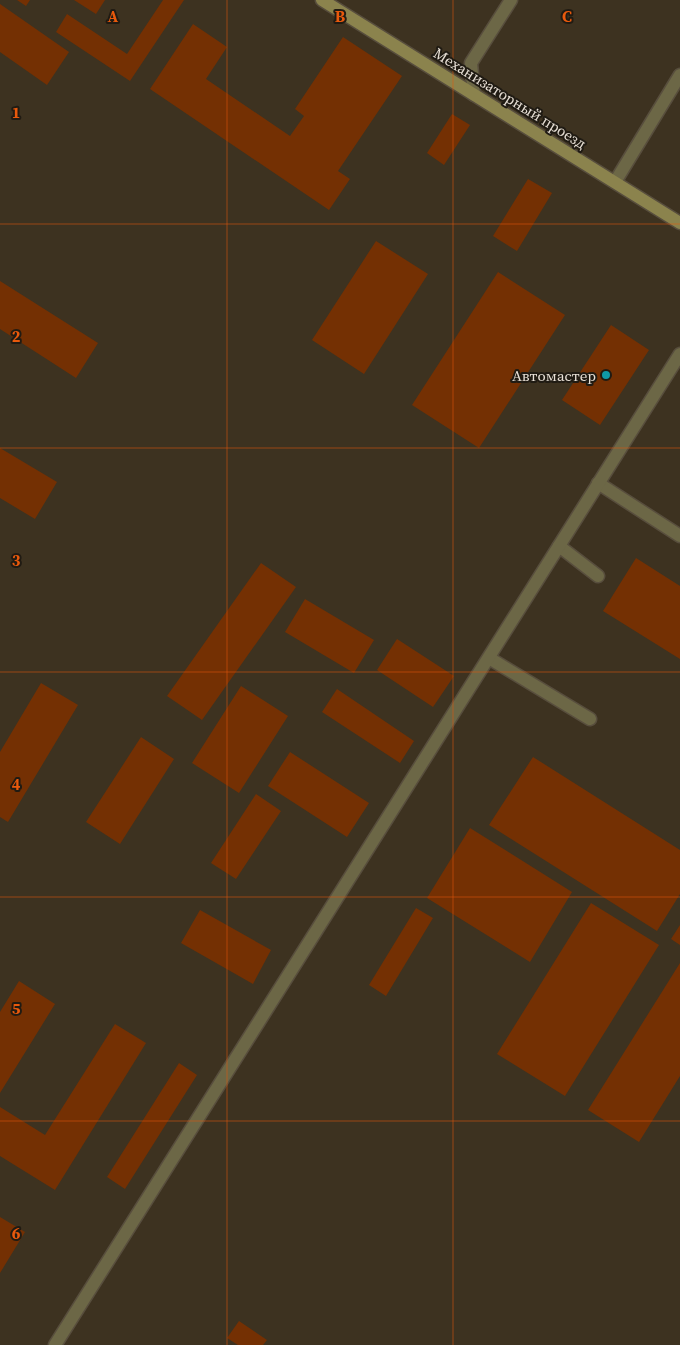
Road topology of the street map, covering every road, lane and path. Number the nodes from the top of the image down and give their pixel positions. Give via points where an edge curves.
1 (322, 0) edge
2 (510, 0) edge
3 (680, 75) edge
4 (474, 95) junction
5 (615, 182) junction
6 (680, 223) edge
7 (680, 354) edge
8 (598, 483) junction
9 (680, 536) edge
10 (558, 546) junction
11 (598, 576) dead end
12 (488, 658) junction
13 (590, 719) dead end
14 (55, 1345) edge

1 - 4 street, Механизаторный проезд
2 - 4 street via 471,63
3 - 5 street
4 - 5 street, Механизаторный проезд
5 - 6 street, Механизаторный проезд
7 - 8 street
8 - 9 street
8 - 10 street
10 - 11 street
10 - 12 street
12 - 13 street
12 - 14 street

